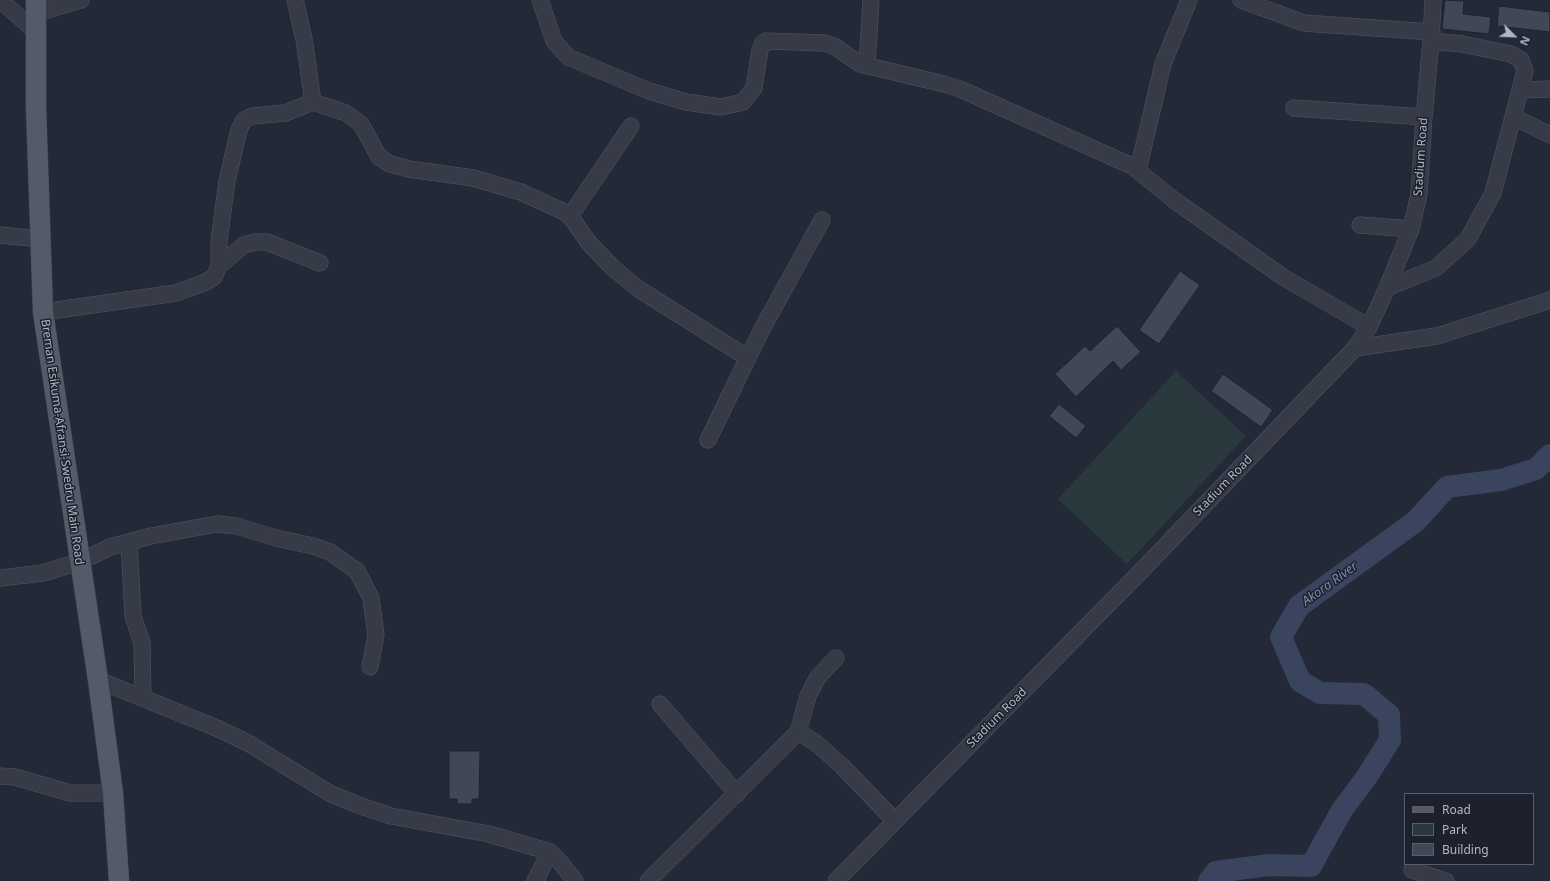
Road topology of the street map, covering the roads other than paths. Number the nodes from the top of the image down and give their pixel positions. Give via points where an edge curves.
1 (0, 0) edge
2 (81, 0) edge
3 (295, 0) edge
4 (540, 0) edge
5 (871, 0) edge
6 (1188, 0) edge
7 (1241, 0) edge
8 (1433, 0) edge
9 (36, 15) edge
10 (1432, 36) junction
11 (867, 66) junction
12 (1550, 89) edge
13 (1520, 90) junction
14 (313, 102) junction
15 (1294, 108) dead end
16 (1424, 117) junction
17 (1514, 117) junction
18 (631, 126) dead end
19 (1550, 135) edge
20 (1138, 170) junction
21 (570, 216) junction
22 (822, 220) dead end
23 (1360, 225) dead end
24 (1411, 229) junction
25 (0, 235) edge
26 (40, 239) junction
27 (320, 263) dead end
28 (219, 266) junction
29 (1387, 288) junction
30 (1550, 300) edge
31 (43, 312) junction
32 (1369, 327) junction
33 (1355, 348) junction
34 (748, 358) junction
35 (708, 440) dead end
36 (129, 542) junction
37 (79, 562) junction
38 (0, 578) edge
39 (836, 658) dead end
40 (370, 667) dead end
41 (98, 680) junction
42 (143, 698) junction
43 (660, 704) dead end
44 (798, 732) junction
45 (0, 776) edge
46 (113, 794) junction
47 (736, 794) junction
48 (895, 821) junction
49 (550, 852) junction
50 (1412, 870) dead end
51 (119, 881) edge
52 (535, 881) edge
53 (575, 881) edge
54 (648, 881) edge
55 (836, 881) edge
56 (1446, 881) edge

1 - 9 street
2 - 9 street
3 - 14 street via 304,39
4 - 11 street via 554,41 568,57 649,91 686,102 721,107 743,102 754,88 760,50 766,41 825,43
5 - 11 street
6 - 20 street via 1163,64
7 - 10 street via 1304,23
8 - 10 street, Stadium Road
9 - 26 main road, Breman Esikuma-Afransi-Swedru Main Road
10 - 13 street via 1511,54 1521,60 1525,70
10 - 16 street, Stadium Road
11 - 20 street via 951,86
12 - 13 street
13 - 17 street
14 - 21 street via 346,112 361,124 379,157 390,164 473,178 514,190
14 - 28 street via 285,113 252,116 244,120 239,130 227,181 219,241
15 - 16 street
16 - 24 street, Stadium Road via 1419,194
17 - 19 street
17 - 29 street via 1492,193 1468,239 1436,268
18 - 21 street
20 - 32 street via 1174,200 1283,277
21 - 34 street via 589,243 637,288
22 - 34 street
23 - 24 street
24 - 29 street, Stadium Road
25 - 26 street
26 - 31 main road, Breman Esikuma-Afransi-Swedru Main Road
27 - 28 street via 267,242 255,242 244,245
28 - 31 street via 214,277 176,293
29 - 32 street, Stadium Road
30 - 33 street via 1437,336
31 - 37 main road, Breman Esikuma-Afransi-Swedru Main Road
32 - 33 street, Stadium Road
33 - 48 street, Stadium Road via 1145,567
34 - 35 street
36 - 37 street via 110,547
36 - 40 street via 217,524 237,526 330,552 357,571 371,598 376,635
36 - 42 street via 133,616 142,643
37 - 38 street via 43,573
37 - 41 main road, Breman Esikuma-Afransi-Swedru Main Road
39 - 44 street via 818,677 808,696
41 - 42 street
41 - 46 main road, Breman Esikuma-Afransi-Swedru Main Road
42 - 49 street via 248,743 332,794 364,807 391,816 489,834
43 - 47 street
44 - 47 street
44 - 48 street via 816,743 842,766
45 - 46 street via 15,777 70,793
46 - 51 main road, Breman Esikuma-Afransi-Swedru Main Road
47 - 54 street
48 - 55 street, Stadium Road
49 - 52 street
49 - 53 street
50 - 56 street

